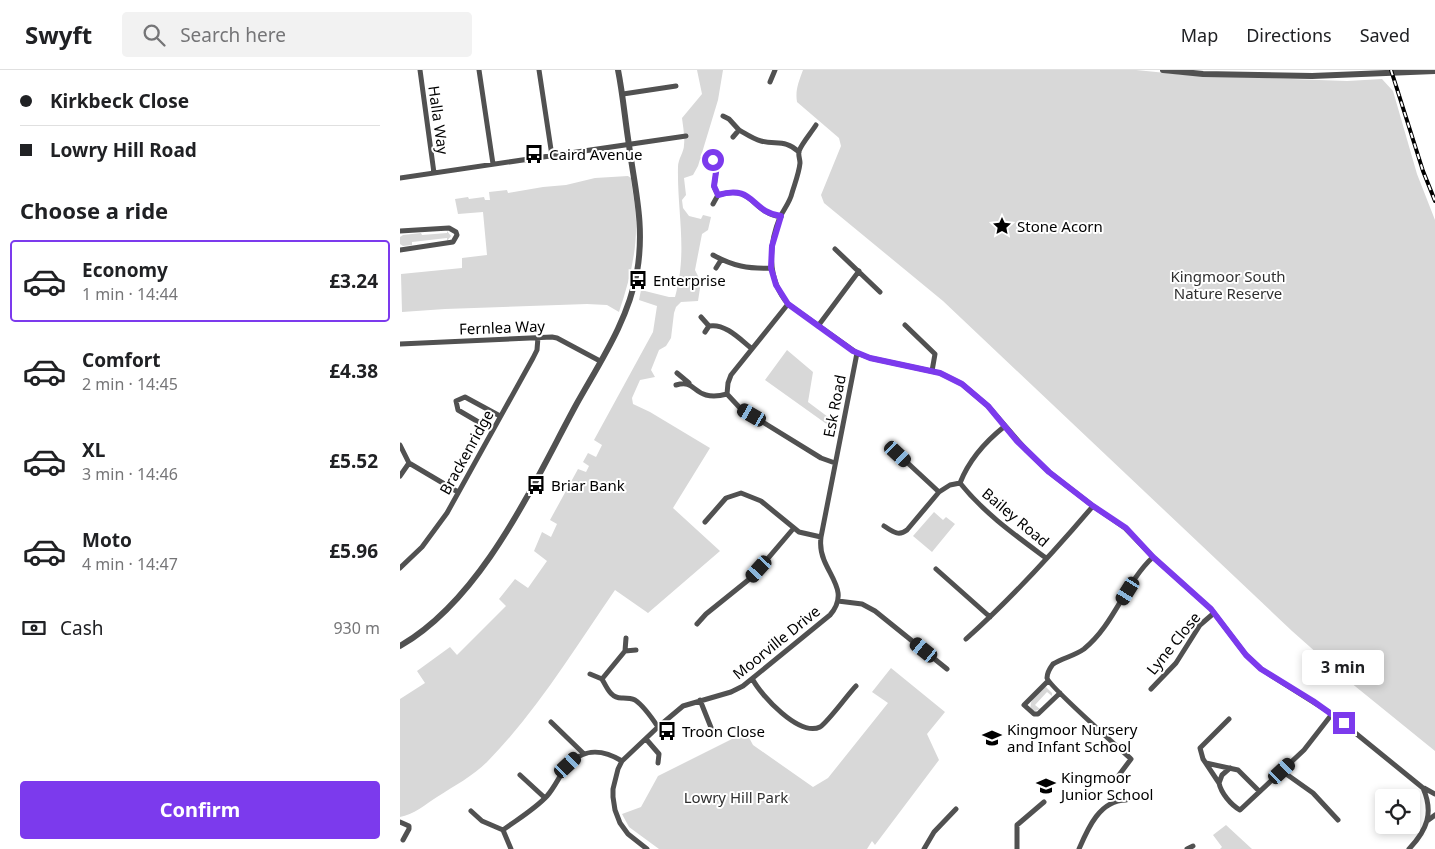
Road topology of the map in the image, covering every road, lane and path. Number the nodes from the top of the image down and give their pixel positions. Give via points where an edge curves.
1 (420, 70) edge
2 (479, 70) edge
3 (539, 70) edge
4 (618, 70) edge
5 (775, 70) edge
6 (1163, 70) edge
7 (1435, 71) edge
8 (770, 82) dead end
9 (676, 86) dead end
10 (623, 94) junction
11 (723, 116) dead end
12 (816, 125) dead end
13 (739, 130) junction
14 (686, 136) dead end
15 (733, 137) dead end
16 (629, 145) junction
17 (799, 152) junction
18 (552, 156) junction
19 (703, 158) dead end
20 (493, 164) junction
21 (434, 173) junction
22 (400, 178) edge
23 (718, 195) junction
24 (714, 204) dead end
25 (781, 216) junction
26 (400, 231) edge
27 (835, 248) dead end
28 (400, 250) edge
29 (713, 255) dead end
30 (721, 260) junction
31 (716, 268) dead end
32 (771, 268) junction
33 (859, 271) junction
34 (880, 292) dead end
35 (788, 304) junction
36 (701, 317) dead end
37 (905, 325) dead end
38 (709, 326) junction
39 (818, 326) junction
40 (705, 332) dead end
41 (538, 337) junction
42 (400, 344) edge
43 (751, 348) junction
44 (857, 353) junction
45 (600, 361) junction
46 (932, 371) junction
47 (677, 373) dead end
48 (689, 384) junction
49 (676, 385) dead end
50 (727, 394) junction
51 (500, 416) junction
52 (1005, 426) junction
53 (492, 430) junction
54 (400, 446) edge
55 (898, 454) dead end
56 (410, 463) junction
57 (835, 463) junction
58 (400, 476) edge
59 (960, 483) junction
60 (458, 492) junction
61 (939, 492) junction
62 (1093, 506) junction
63 (705, 522) dead end
64 (884, 526) dead end
65 (793, 529) junction
66 (821, 537) junction
67 (1153, 557) junction
68 (1046, 558) junction
69 (400, 568) edge
70 (936, 569) dead end
71 (838, 601) junction
72 (1214, 613) junction
73 (990, 617) junction
74 (696, 624) dead end
75 (626, 638) dead end
76 (966, 639) dead end
77 (400, 646) edge
78 (636, 650) dead end
79 (625, 651) junction
80 (947, 669) dead end
81 (590, 674) dead end
82 (602, 678) junction
83 (753, 680) junction
84 (1048, 681) junction
85 (856, 686) dead end
86 (1151, 689) dead end
87 (1060, 693) junction
88 (700, 700) junction
89 (1332, 714) junction
90 (1228, 719) dead end
91 (551, 722) dead end
92 (658, 727) junction
93 (712, 730) dead end
94 (646, 739) junction
95 (583, 753) junction
96 (622, 761) junction
97 (658, 763) dead end
98 (1206, 763) junction
99 (1230, 768) junction
100 (1282, 771) junction
101 (520, 775) dead end
102 (1119, 775) dead end
103 (1219, 784) junction
104 (1423, 788) junction
105 (1259, 792) junction
106 (1435, 794) edge
107 (544, 798) junction
108 (1122, 799) dead end
109 (1044, 802) dead end
110 (956, 809) dead end
111 (471, 811) dead end
112 (1435, 815) edge
113 (1338, 820) dead end
114 (1427, 821) junction
115 (400, 822) edge
116 (503, 830) junction
117 (402, 840) dead end
118 (511, 849) edge
119 (647, 849) edge
120 (924, 849) edge
121 (1017, 849) edge
122 (1079, 849) edge
123 (1409, 849) edge

1 - 21 street, Halla Way
2 - 20 street
3 - 18 street
4 - 10 street
5 - 8 street
6 - 7 street via 1312,76
9 - 10 street
10 - 16 street
11 - 13 street
12 - 17 street
13 - 15 street
13 - 17 street via 764,142 792,146
14 - 16 street
16 - 18 street
16 - 45 street via 640,214 637,271 622,321
17 - 25 street via 795,184
18 - 20 street
19 - 23 street via 716,161 714,186
20 - 21 street
21 - 22 street
23 - 24 street
23 - 25 street via 741,193 761,210
25 - 32 street via 772,246
26 - 28 street via 449,228 457,235 453,242
27 - 33 street
29 - 30 street
30 - 31 street
30 - 32 street via 751,269
32 - 35 street via 776,285
33 - 34 street
33 - 39 street
35 - 39 street
35 - 43 street
36 - 38 street
37 - 46 street via 935,354
38 - 40 street
38 - 43 street via 728,330
39 - 44 street
41 - 42 street, Fernlea Way
41 - 45 street, Fernlea Way via 557,338
41 - 51 street, Brackenridge via 537,350
43 - 50 street via 731,375
44 - 46 street
44 - 57 street, Esk Road
45 - 77 street via 515,516 481,570 433,622
46 - 52 street via 962,384
47 - 48 street
48 - 49 street
48 - 50 street via 707,396
50 - 57 street via 740,408 821,458
51 - 53 street, Brackenridge
51 - 53 street via 465,397 456,401 458,410
52 - 59 street via 983,446
52 - 62 street via 1049,472
53 - 60 street, Brackenridge
54 - 56 street
55 - 61 street
56 - 58 street
56 - 60 street
57 - 66 street, Moorville Drive
59 - 61 street
59 - 68 street, Bailey Road via 1001,525
60 - 69 street, Brackenridge via 435,531
61 - 64 street via 902,534
62 - 67 street via 1126,528
62 - 68 street
63 - 65 street via 726,498 741,493 762,501
65 - 66 street
65 - 74 street via 752,577
66 - 71 street, Moorville Drive via 822,556 835,581
67 - 72 street
67 - 84 street via 1086,647 1052,664
68 - 73 street
70 - 73 street
71 - 80 street via 862,604 874,611
71 - 83 street, Moorville Drive via 830,615
72 - 86 street, Lyne Close via 1200,625 1176,663
72 - 89 street via 1261,669
73 - 76 street
75 - 79 street
78 - 79 street
79 - 82 street
81 - 82 street
82 - 92 street via 613,696 634,699
83 - 85 street via 776,709 811,728 822,725
83 - 88 street, Moorville Drive via 732,692
84 - 87 street
84 - 87 street via 1024,705 1038,714
87 - 102 street via 1131,759
88 - 92 street, Moorville Drive via 683,706
88 - 93 street
89 - 100 street via 1316,737
89 - 104 street
90 - 98 street via 1200,748
91 - 95 street
92 - 94 street, Moorville Drive
94 - 96 street, Moorville Drive
94 - 97 street via 659,754
95 - 96 street via 600,752
95 - 107 street via 568,765
96 - 119 street, Moorville Drive via 613,789 615,810 628,834
98 - 99 street
98 - 103 street
99 - 103 street via 1222,775
99 - 105 street via 1243,774
100 - 105 street
100 - 113 street via 1313,793
101 - 107 street
103 - 105 street via 1240,810
104 - 106 street
104 - 114 street via 1429,806
107 - 116 street
108 - 122 street via 1110,803 1097,816
109 - 121 street via 1017,825
110 - 120 street via 934,832
111 - 116 street via 482,821
112 - 114 street
114 - 123 street via 1422,834
115 - 117 street via 409,826
116 - 118 street

